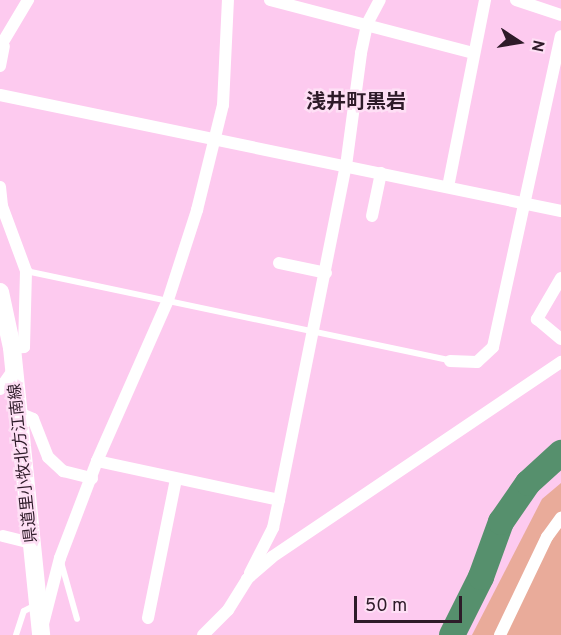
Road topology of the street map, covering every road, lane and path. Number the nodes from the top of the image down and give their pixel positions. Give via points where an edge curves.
1 (28, 0) edge
2 (228, 0) edge
3 (270, 0) edge
4 (380, 0) edge
5 (485, 0) edge
6 (516, 0) edge
7 (560, 13) edge
8 (367, 24) junction
9 (561, 36) edge
10 (2, 46) edge
11 (473, 53) junction
12 (0, 66) edge
13 (0, 95) edge
14 (217, 139) junction
15 (346, 166) junction
16 (381, 173) junction
17 (0, 187) edge
18 (448, 187) junction
19 (525, 203) junction
20 (561, 211) edge
21 (372, 216) dead end
22 (279, 263) dead end
23 (26, 271) junction
24 (326, 273) junction
25 (561, 278) edge
26 (0, 291) edge
27 (168, 300) junction
28 (315, 331) junction
29 (561, 339) edge
30 (12, 348) junction
31 (450, 361) joint
32 (561, 362) edge
33 (14, 369) junction
34 (0, 389) edge
35 (19, 413) junction
36 (97, 461) junction
37 (92, 478) junction
38 (176, 479) junction
39 (279, 500) junction
40 (561, 518) edge
41 (3, 536) dead end
42 (32, 543) junction
43 (60, 558) junction
44 (247, 579) junction
45 (38, 604) junction
46 (148, 618) dead end
47 (77, 619) dead end
48 (41, 634) edge
49 (16, 635) edge
50 (203, 635) edge
51 (501, 635) edge

1 - 10 street
2 - 14 street via 227,70
3 - 8 street
4 - 8 street
5 - 11 street
6 - 7 street
8 - 11 street
8 - 15 street
9 - 19 street
10 - 12 street
11 - 18 street
13 - 14 street
14 - 15 street
14 - 27 street
15 - 16 street
15 - 24 street
16 - 18 street
16 - 21 street
17 - 23 street via 2,206
18 - 19 street
19 - 20 street
19 - 31 street via 493,347 477,362
22 - 24 street
23 - 27 lane
23 - 30 street via 24,347
24 - 28 street
25 - 29 street via 537,319
26 - 30 main road, 県道里小牧北方江南線
27 - 28 lane
27 - 36 street
28 - 31 lane
28 - 39 street
30 - 33 main road, 県道里小牧北方江南線
32 - 44 street via 499,407 351,500
33 - 34 street
33 - 35 main road, 県道里小牧北方江南線
35 - 37 street via 33,419 48,457 63,471
35 - 42 main road, 県道里小牧北方江南線
36 - 37 street
36 - 38 street
37 - 43 street
38 - 39 street
38 - 46 street
39 - 44 street via 273,528
40 - 51 street via 547,537
41 - 42 street
42 - 45 main road, 県道里小牧北方江南線
43 - 47 lane
43 - 48 street
44 - 50 street via 228,610
45 - 48 main road, 県道里小牧北方江南線
45 - 49 lane via 24,611

